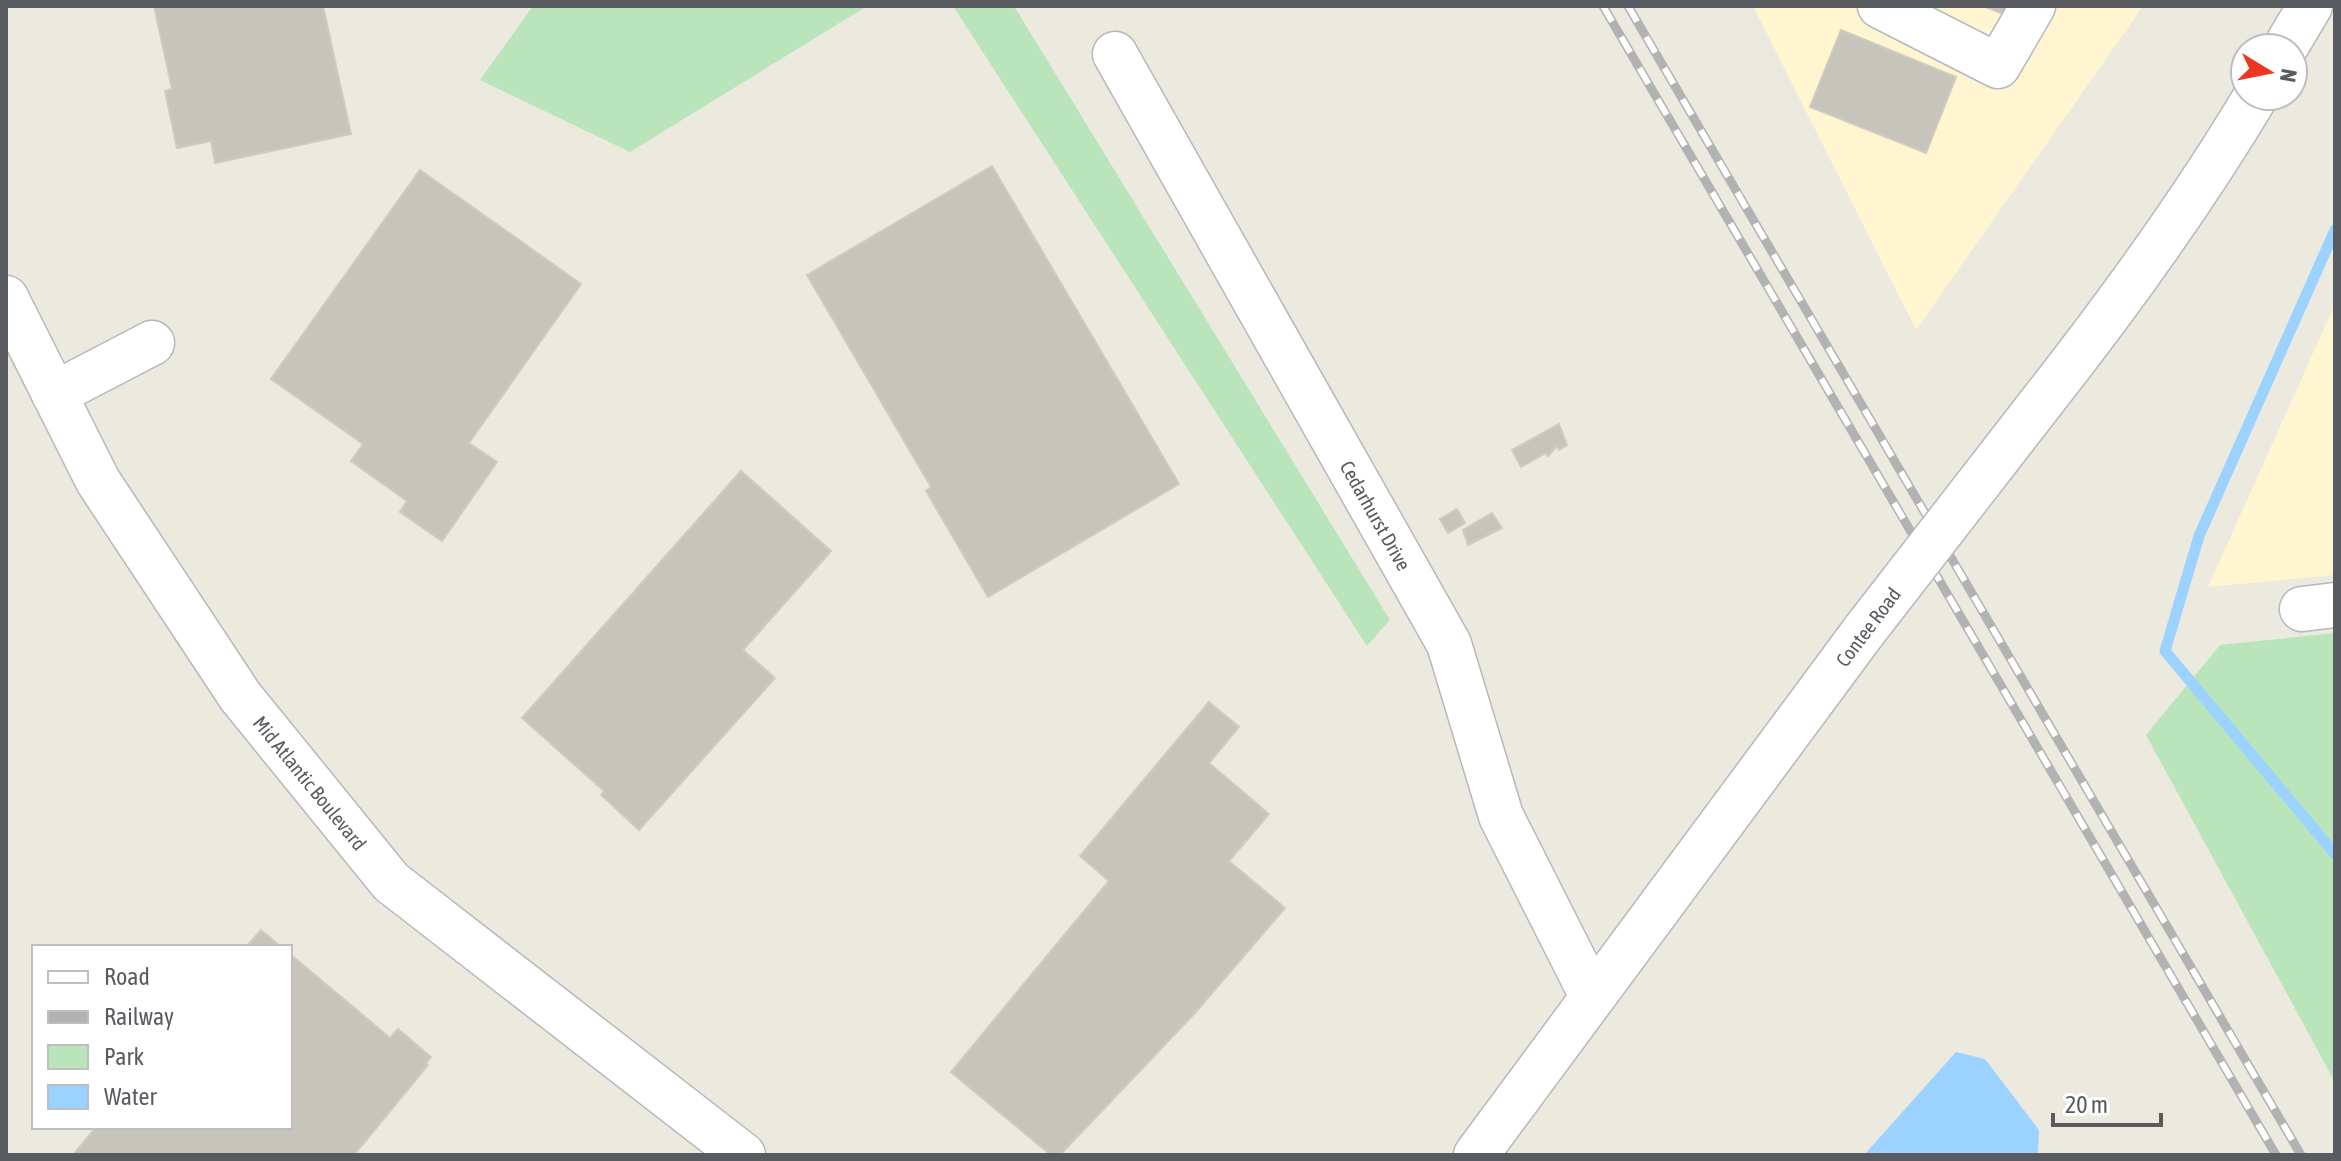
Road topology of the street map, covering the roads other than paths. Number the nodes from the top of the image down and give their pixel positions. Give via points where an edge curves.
1 (1880, 6) edge
2 (2033, 6) edge
3 (2310, 6) edge
4 (2295, 32) edge
5 (1115, 54) dead end
6 (2246, 112) edge
7 (6, 298) edge
8 (152, 343) dead end
9 (54, 394) junction
10 (1592, 996) junction
11 (743, 1155) edge
12 (1476, 1155) edge

1 - 2 street via 1998,66
3 - 4 street
5 - 10 street, Cedarhurst Drive via 1449,644 1501,816
6 - 10 street, Contee Road, bridge via 2131,289 1864,631
7 - 9 street, Mid Atlantic Boulevard
8 - 9 street
9 - 11 street, Mid Atlantic Boulevard via 98,481 240,696 391,882
10 - 12 street, Contee Road

